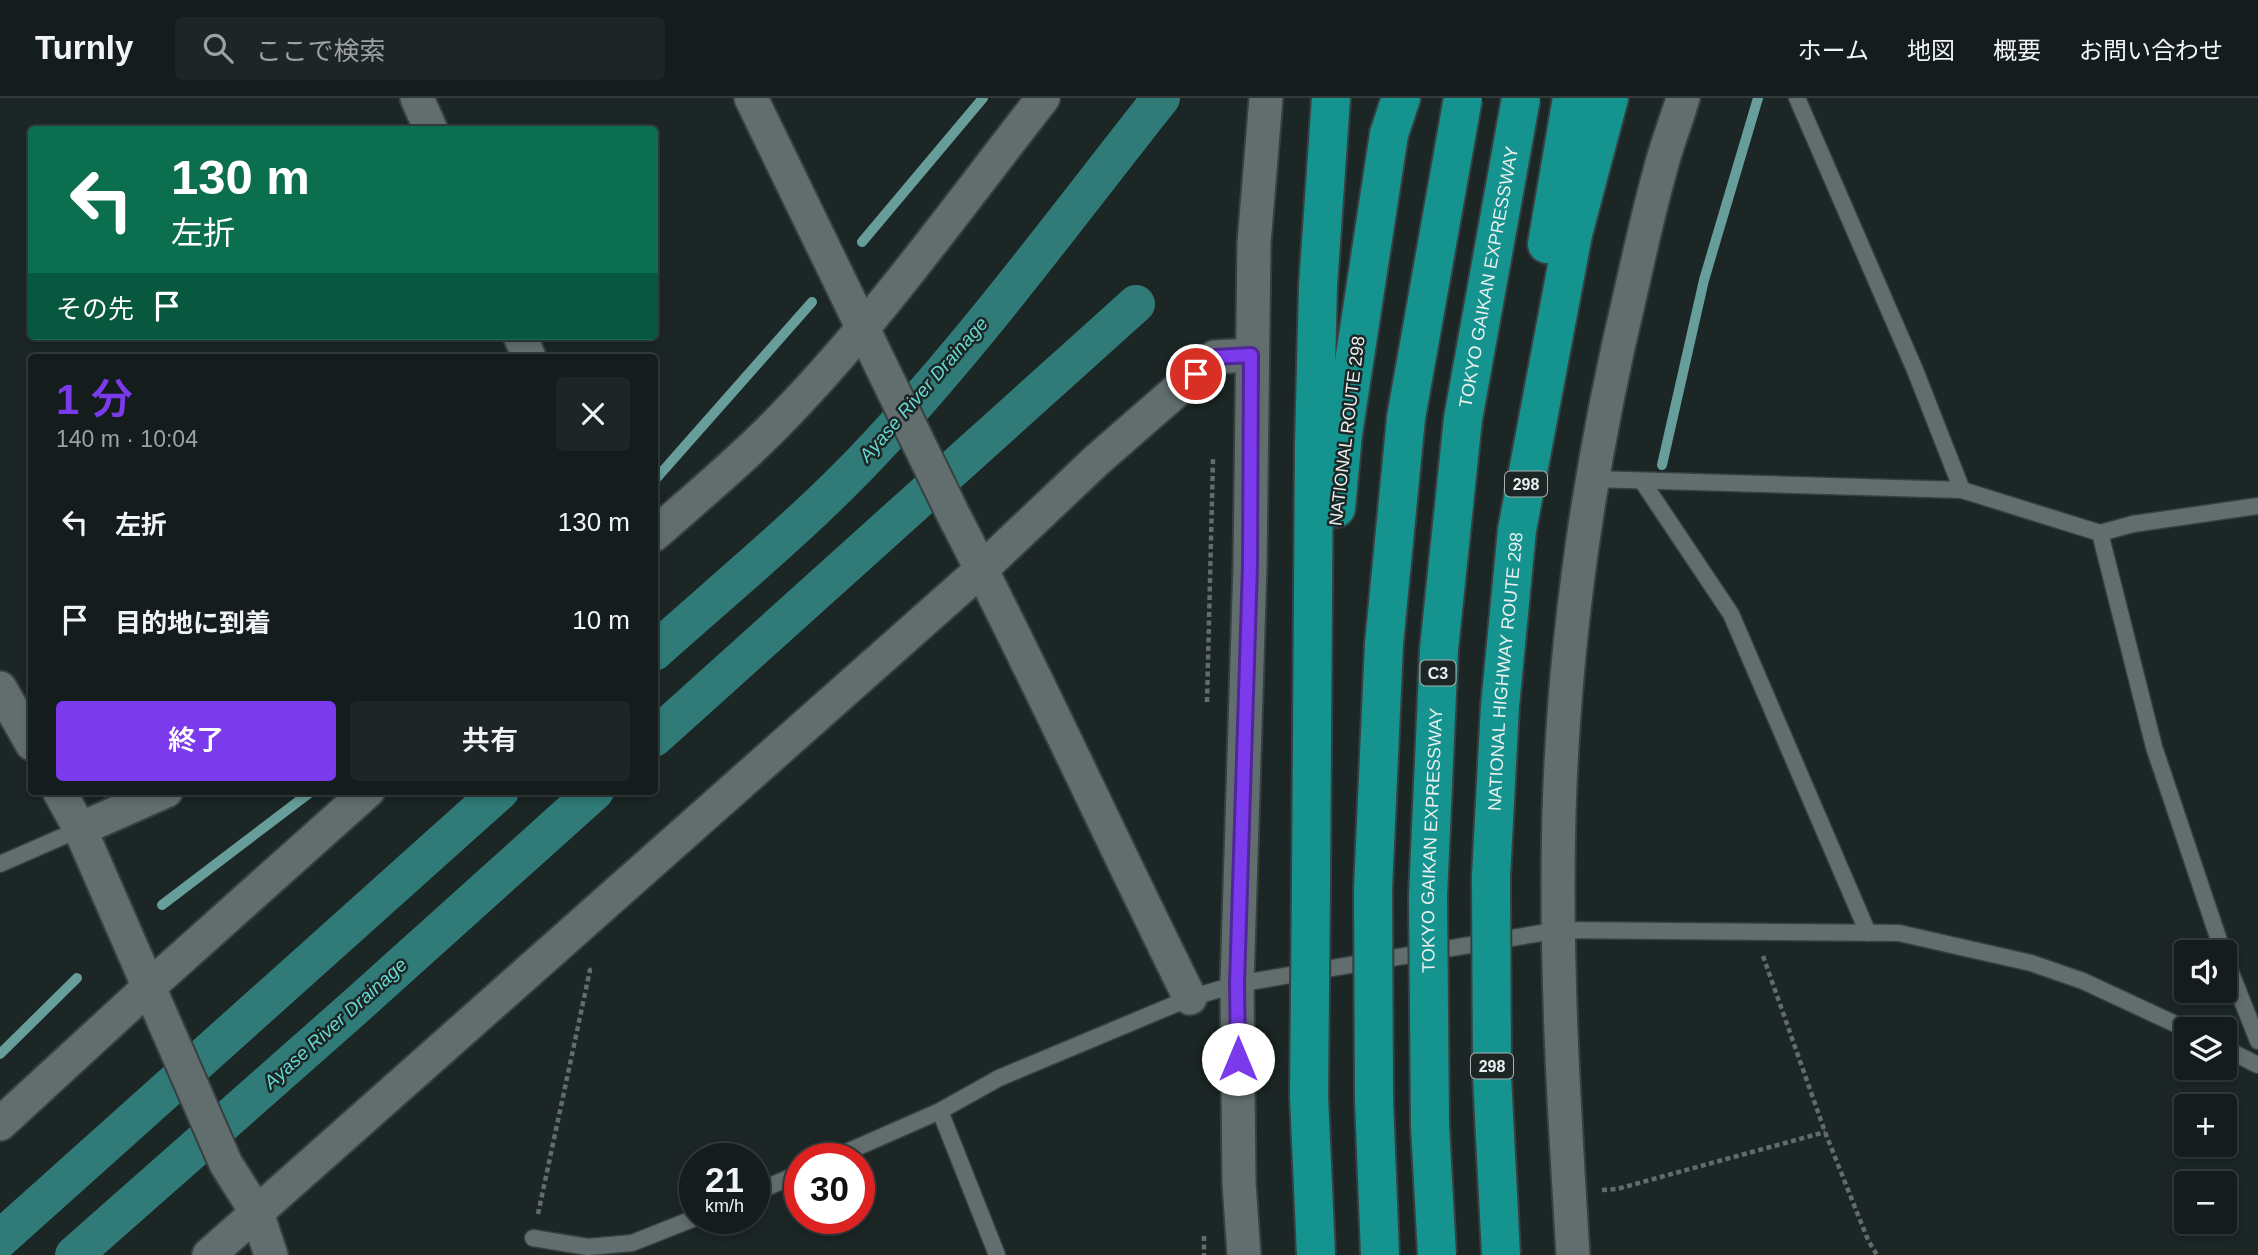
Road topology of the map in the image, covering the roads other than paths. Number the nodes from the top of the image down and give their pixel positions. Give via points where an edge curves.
1 (417, 98) edge
2 (751, 98) edge
3 (1043, 98) edge
4 (1266, 98) edge
5 (1331, 98) edge
6 (1401, 98) edge
7 (1463, 98) edge
8 (1521, 98) edge
9 (1573, 98) edge
10 (1609, 98) edge
11 (1684, 98) edge
12 (1797, 98) edge
13 (429, 126) edge
14 (863, 328) junction
15 (1251, 355) junction
16 (1592, 479) junction
17 (1642, 481) junction
18 (1962, 490) junction
19 (2258, 506) edge
20 (1517, 530) junction
21 (658, 531) edge
22 (2100, 533) junction
23 (983, 568) junction
24 (0, 688) edge
25 (28, 737) edge
26 (1313, 768) junction
27 (60, 795) edge
28 (157, 795) edge
29 (364, 795) edge
30 (80, 829) junction
31 (0, 864) edge
32 (1559, 930) junction
33 (1868, 933) junction
34 (2220, 940) edge
35 (1237, 984) junction
36 (150, 986) junction
37 (2237, 987) edge
38 (1190, 998) junction
39 (2174, 1023) edge
40 (2258, 1041) edge
41 (2237, 1054) edge
42 (2258, 1065) edge
43 (940, 1111) junction
44 (0, 1124) edge
45 (867, 1143) edge
46 (257, 1213) junction
47 (679, 1224) edge
48 (533, 1238) road end
49 (209, 1255) edge
50 (271, 1255) edge
51 (997, 1255) edge
52 (1244, 1255) edge
53 (1316, 1255) edge
54 (1380, 1255) edge
55 (1437, 1255) edge
56 (1501, 1255) edge
57 (1573, 1255) edge

1 - 13 street
2 - 14 street
3 - 14 street
4 - 15 street via 1254,243
5 - 26 highway via 1318,286
6 - 26 highway, NATIONAL ROUTE 298 via 1389,134 1343,434
7 - 54 highway, bridge via 1406,418 1384,644 1373,889
8 - 55 highway, TOKYO GAIKAN EXPRESSWAY / C3, bridge via 1463,419 1439,649 1428,896 1430,1126
9 - 20 highway, 298 via 1538,299
10 - 20 highway, NATIONAL HIGHWAY ROUTE 298 / 298 via 1573,234
11 - 16 street via 1660,169 1615,356
12 - 18 lane
14 - 21 street via 783,418
14 - 23 street
15 - 23 street via 1215,357
15 - 35 street via 1250,565
16 - 17 lane
16 - 32 street via 1571,641 1559,813
17 - 18 lane
17 - 33 lane via 1731,614
18 - 22 lane
19 - 22 lane
20 - 56 highway, NATIONAL HIGHWAY ROUTE 298 / 298, bridge via 1500,706 1492,877 1492,1076
22 - 34 lane via 2154,747
23 - 38 street
23 - 46 street
24 - 25 street
26 - 53 highway, bridge via 1309,1096
27 - 30 street
28 - 30 street
29 - 36 street
30 - 31 lane
30 - 36 street
32 - 33 lane
32 - 35 lane
32 - 57 street
33 - 39 lane via 1899,933 2031,963 2083,981
35 - 38 lane
35 - 52 street
36 - 44 street
36 - 46 street via 228,1168
37 - 40 lane
38 - 43 lane via 999,1078
41 - 42 lane
43 - 45 lane
43 - 51 lane
46 - 49 street
46 - 50 street
47 - 48 lane via 632,1243 588,1247

